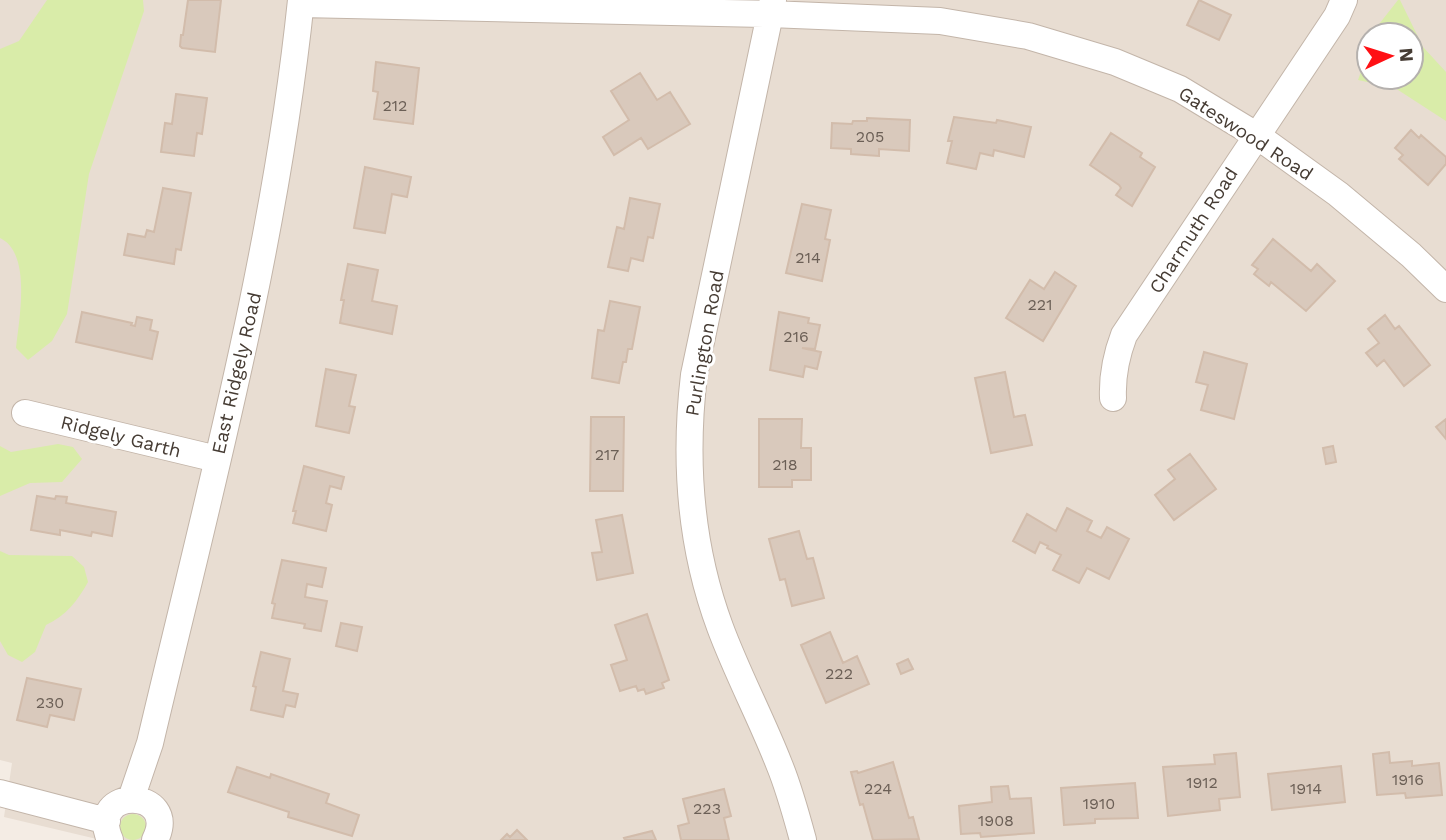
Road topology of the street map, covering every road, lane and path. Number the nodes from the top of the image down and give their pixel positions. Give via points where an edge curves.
1 (1344, 0) edge
2 (301, 2) edge
3 (772, 7) edge
4 (1256, 135) junction
5 (1446, 289) edge
6 (1113, 398) dead end
7 (25, 412) dead end
8 (217, 459) junction
9 (0, 793) edge
10 (141, 802) junction
11 (108, 830) edge
12 (159, 839) edge
13 (803, 840) edge

1 - 4 street, Charmuth Road
2 - 3 street, Gateswood Road
2 - 8 street, East Ridgely Road via 267,228
3 - 4 street, Gateswood Road via 940,21 1028,36 1115,62 1180,89
3 - 13 street, Purlington Road via 695,375 689,465 692,516 720,627 780,765
4 - 5 street, Gateswood Road via 1338,194
4 - 6 street, Charmuth Road via 1124,334 1112,376
7 - 8 street, Ridgely Garth
8 - 10 street, East Ridgely Road via 150,743
9 - 11 street
10 - 11 street via 115,805
10 - 12 street, East Ridgely Road via 159,821

